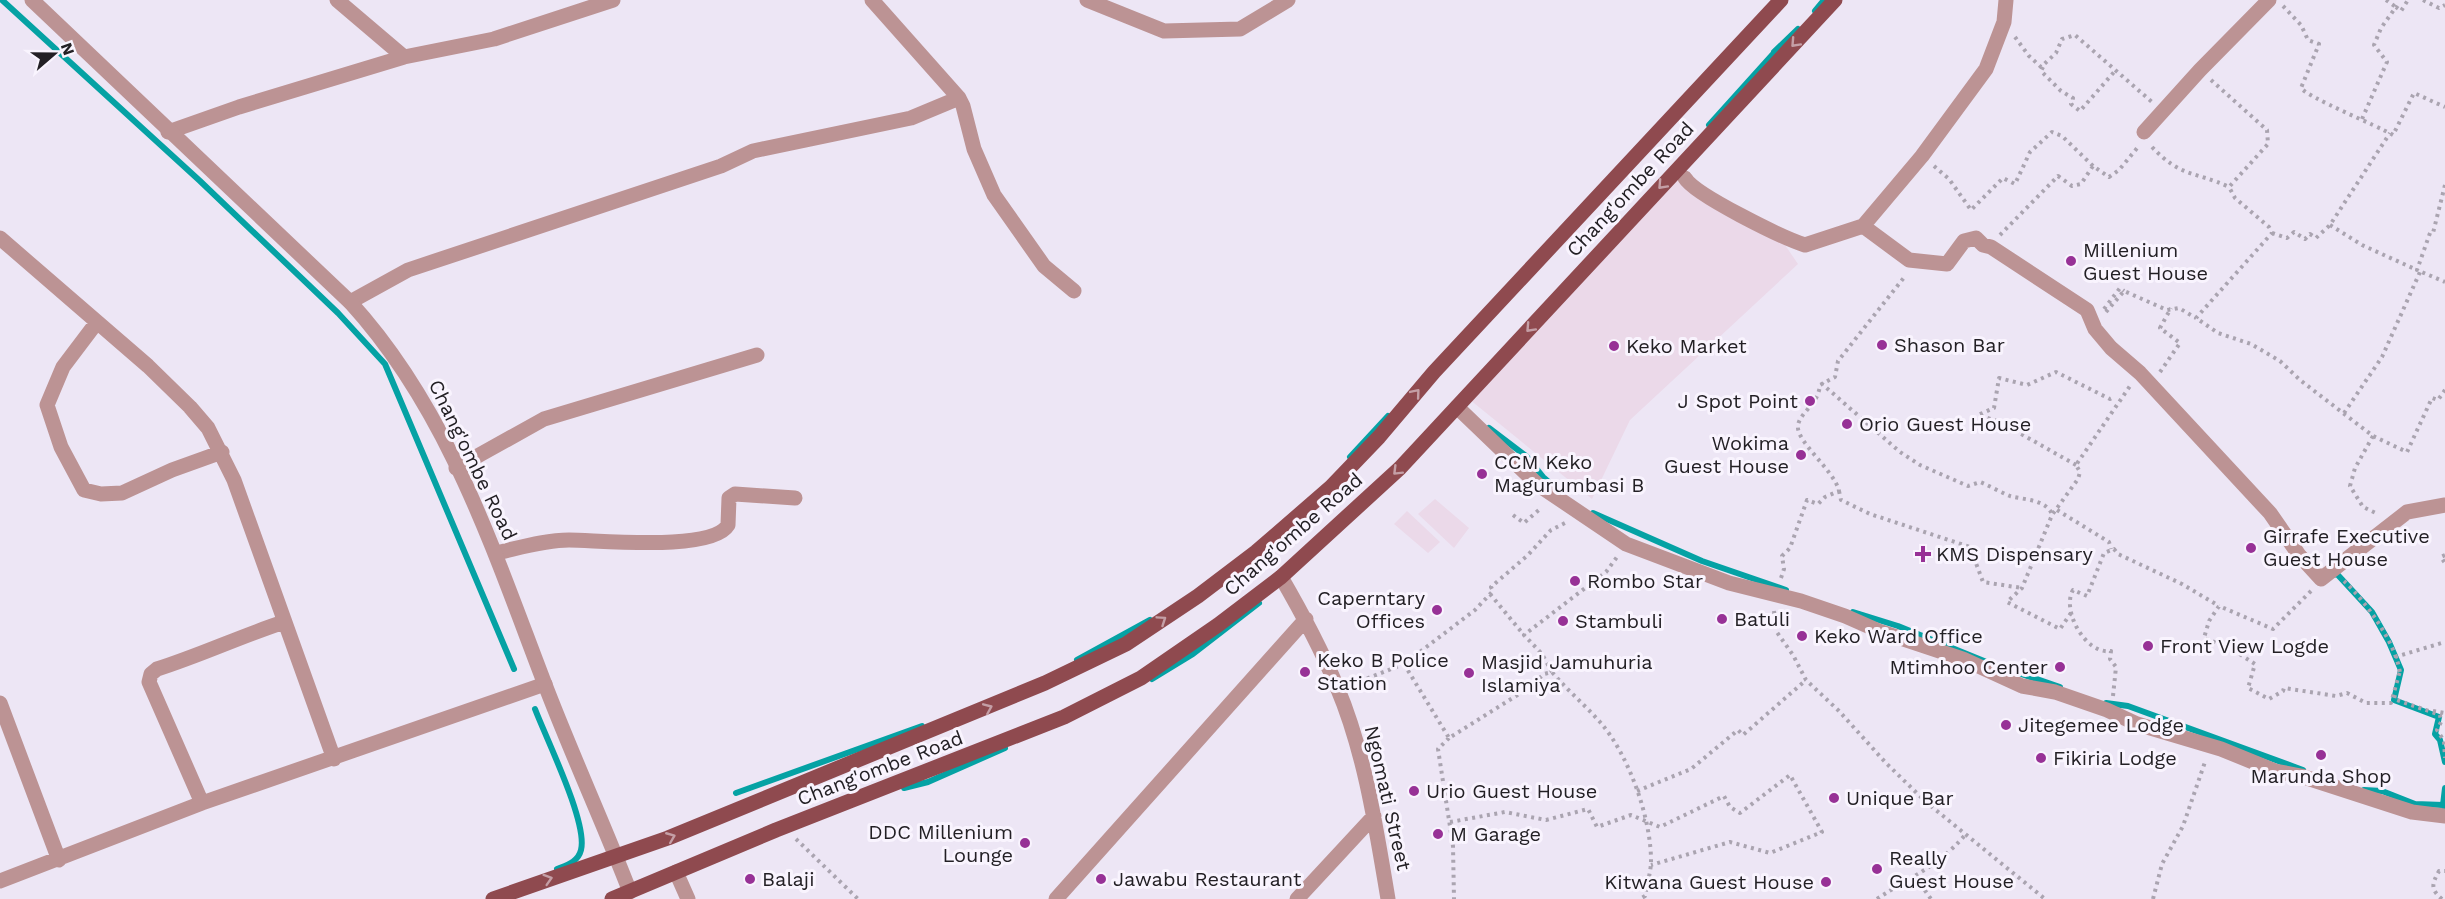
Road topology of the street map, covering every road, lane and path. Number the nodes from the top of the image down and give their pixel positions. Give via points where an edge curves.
1 (32, 0) edge
2 (337, 0) edge
3 (613, 0) edge
4 (872, 0) edge
5 (1087, 0) edge
6 (1288, 0) edge
7 (1781, 0) edge
8 (1835, 0) edge
9 (2006, 0) edge
10 (2269, 0) edge
11 (2283, 0) edge
12 (2386, 0) edge
13 (2408, 0) edge
14 (2423, 0) edge
15 (2445, 5) edge
16 (2396, 7) junction
17 (2004, 22) junction
18 (404, 57) junction
19 (2043, 67) junction
20 (2115, 70) junction
21 (2200, 70) junction
22 (959, 98) junction
23 (2445, 107) edge
24 (2162, 111) junction
25 (2362, 119) junction
26 (168, 132) junction
27 (2144, 132) dead end
28 (2390, 133) junction
29 (1923, 156) junction
30 (2093, 166) junction
31 (1685, 178) dead end
32 (2445, 185) edge
33 (2229, 187) junction
34 (2330, 225) junction
35 (1863, 226) junction
36 (2272, 233) junction
37 (0, 238) edge
38 (1991, 247) junction
39 (1909, 260) junction
40 (2419, 271) junction
41 (2445, 282) edge
42 (1074, 291) dead end
43 (2124, 291) junction
44 (350, 302) junction
45 (2172, 308) junction
46 (2089, 315) junction
47 (2196, 318) junction
48 (97, 322) junction
49 (757, 356) dead end
50 (2140, 373) junction
51 (1821, 383) junction
52 (2151, 386) junction
53 (2445, 390) edge
54 (2114, 397) dead end
55 (1457, 407) junction
56 (2344, 413) junction
57 (2373, 436) junction
58 (222, 452) junction
59 (2076, 465) junction
60 (456, 468) junction
61 (1839, 492) junction
62 (795, 498) dead end
63 (1545, 505) dead end
64 (2445, 505) edge
65 (2057, 510) junction
66 (1513, 515) dead end
67 (2052, 515) junction
68 (1571, 517) dead end
69 (2391, 522) junction
70 (1626, 544) junction
71 (2111, 549) junction
72 (496, 553) junction
73 (2445, 555) edge
74 (2445, 563) edge
75 (2336, 570) junction
76 (1281, 577) junction
77 (2321, 579) junction
78 (2022, 588) junction
79 (1490, 593) junction
80 (1773, 596) junction
81 (2219, 606) junction
82 (2071, 613) junction
83 (1306, 619) junction
84 (284, 622) junction
85 (1524, 635) junction
86 (2445, 642) edge
87 (2395, 657) junction
88 (1404, 664) junction
89 (2400, 671) junction
90 (1552, 672) junction
91 (1806, 680) junction
92 (545, 684) junction
93 (1338, 687) junction
94 (0, 703) edge
95 (2424, 709) junction
96 (2107, 710) junction
97 (2445, 713) edge
98 (1449, 738) junction
99 (2207, 746) junction
100 (2445, 758) edge
101 (334, 759) junction
102 (1637, 791) junction
103 (202, 804) junction
104 (1374, 816) junction
105 (2445, 816) edge
106 (1450, 822) junction
107 (1647, 822) junction
108 (783, 828) junction
109 (1965, 835) junction
110 (617, 858) junction
111 (59, 860) junction
112 (1651, 865) junction
113 (2445, 871) edge
114 (676, 872) junction
115 (1916, 878) junction
116 (0, 881) edge
117 (630, 892) junction
118 (493, 899) edge
119 (612, 899) edge
120 (688, 899) edge
121 (858, 899) edge
122 (1056, 899) edge
123 (1297, 899) edge
124 (1388, 899) edge
125 (1454, 899) edge
126 (1640, 899) edge
127 (1876, 899) edge
128 (1931, 899) edge
129 (2046, 899) edge
130 (2153, 899) edge
131 (2442, 899) edge

1 - 26 street, Chang'ombe Road
2 - 18 street
3 - 18 street via 494,39
4 - 22 street
5 - 6 street via 1164,31 1240,29
110 -> 7 main road, Chang'ombe Road via 1045,683 1126,644 1198,596 1331,487
8 -> 55 main road, Chang'ombe Road
9 - 17 street
10 - 21 street
11 - 25 path via 2284,10 2301,25 2308,40 2319,44 2301,88 2307,95
12 - 16 path
13 - 16 path via 2401,11
14 - 15 path via 2439,8
16 - 25 path via 2377,35 2374,45 2387,62
17 - 19 path via 2029,56
17 - 29 street via 1986,69
18 - 26 street
19 - 20 path via 2062,39 2074,36
19 - 20 path via 2041,71 2073,98 2071,104 2080,111
20 - 24 path
21 - 24 street
21 - 33 path via 2267,130 2268,144
22 - 42 street via 974,149 994,195 1044,266
22 - 44 street via 911,118 753,151 710,170 408,270
23 - 28 path via 2414,93 2393,135
24 - 27 street
25 - 28 path
26 - 44 street, Chang'ombe Road
28 - 34 path
29 - 30 path via 1949,179 1971,210 2003,178 2015,184 2030,152 2052,132 2062,136
29 - 35 street
30 - 33 path via 2109,177 2146,140 2178,170 2207,176
30 - 38 path via 2080,184 2072,186 2058,176
31 - 35 street via 1702,194 1804,245
32 - 40 path
33 - 36 path via 2235,198
34 - 36 path via 2316,238 2310,234 2305,239 2294,232 2287,238
34 - 40 path via 2362,245
35 - 39 street
36 - 47 path
37 - 48 street
38 - 39 street via 1977,238 1964,241 1947,264
38 - 46 street
39 - 51 path via 1906,276 1838,361 1835,377
40 - 41 path
40 - 56 path via 2382,357
43 - 45 path via 2168,310
43 - 46 path via 2105,314
43 - 46 path via 2120,288 2104,309
44 - 60 street, Chang'ombe Road via 400,362 435,420
45 - 47 path
45 - 52 path via 2160,328 2180,342
46 - 50 street via 2111,348
47 - 56 path via 2218,333 2251,344 2280,361
48 - 58 street via 190,407
48 - 58 street via 63,367 47,405 61,447 84,490 101,495 122,493
49 - 60 street via 544,419
50 - 52 street
50 - 59 path
51 - 61 path via 1818,398 1797,428 1837,480
51 - 67 path via 1920,465 1968,486 1980,482 2011,496 2029,498
52 - 77 street via 2270,513
53 - 57 path via 2438,400 2432,398 2407,452
54 - 59 path via 2110,399 2056,372 2026,385 1999,378 1994,408 1978,415 2000,422
55 - 70 street via 1537,484
55 -> 76 main road, Chang'ombe Road via 1369,498
56 - 57 path
57 - 69 path via 2350,486 2363,507
58 - 84 street
59 - 65 path via 2078,478
60 - 72 street, Chang'ombe Road
61 - 78 path via 1841,500 1870,514 1970,547 1983,582
61 - 80 path via 1818,504 1807,500 1798,529 1782,556 1784,569
62 - 72 street via 735,494 729,498 725,529 714,536 610,543 567,540
63 - 66 path via 1524,523
64 - 69 street via 2407,512
65 - 67 path
65 - 71 path via 2109,542
67 - 78 path
68 - 79 path via 1551,530 1491,587
69 - 75 street
70 - 80 street
70 - 85 path via 1606,573
71 - 81 path
71 - 82 path via 2104,553 2086,596 2073,590 2071,593
72 - 92 street, Chang'ombe Road
73 - 74 path via 2441,557
75 - 77 street
75 - 87 path via 2360,597
76 - 83 street, Ngomati Street
76 - 108 main road, Chang'ombe Road via 1141,678 1064,717
77 - 81 path via 2273,629
78 - 82 path via 2007,602 2060,629
79 - 85 path
79 - 88 path via 1475,610
80 - 91 path via 1776,631
80 - 96 street via 1845,616 1963,659 2022,686 2055,692
81 - 89 path via 2204,638 2255,664 2248,688 2269,699 2284,688 2336,696 2347,693 2366,703 2391,703
82 - 96 path via 2072,622 2093,645 2111,651 2116,682
83 - 93 street, Ngomati Street
83 - 122 street
84 - 101 street
84 - 103 street via 151,674 149,682
85 - 90 path
86 - 87 path
87 - 89 path
88 - 93 path via 1366,681
88 - 98 path
89 - 95 path via 2394,699
90 - 98 path
90 - 102 path via 1601,723 1616,744
91 - 102 path via 1743,735 1738,730 1691,769
91 - 109 path via 1902,779
92 - 101 street
92 - 110 street, Chang'ombe Road
93 - 104 street, Ngomati Street
94 - 111 street
95 - 97 path
95 - 100 path via 2440,715 2437,730 2444,741
96 - 99 street via 2137,724
98 - 106 path via 1438,749
99 - 105 street via 2385,804
99 - 130 path via 2183,826 2162,864
101 - 103 street
102 - 107 path
103 - 111 street
104 - 123 street
104 - 124 street, Ngomati Street
106 - 107 path via 1505,812 1546,820 1588,809 1597,827 1631,815
106 - 125 path
107 - 112 path
107 - 112 path via 1660,827 1724,796 1730,807 1740,813 1790,775 1822,832 1770,853 1730,842
108 - 114 main road, Chang'ombe Road
108 - 121 path
109 - 115 path
109 - 129 path
110 - 117 street, Chang'ombe Road
118 -> 110 main road, Chang'ombe Road
111 - 116 street
112 - 126 path via 1645,896
113 - 131 path via 2439,871 2432,885
114 - 117 main road, Chang'ombe Road
114 - 120 street
115 - 127 path
115 - 128 path
117 - 119 main road, Chang'ombe Road

